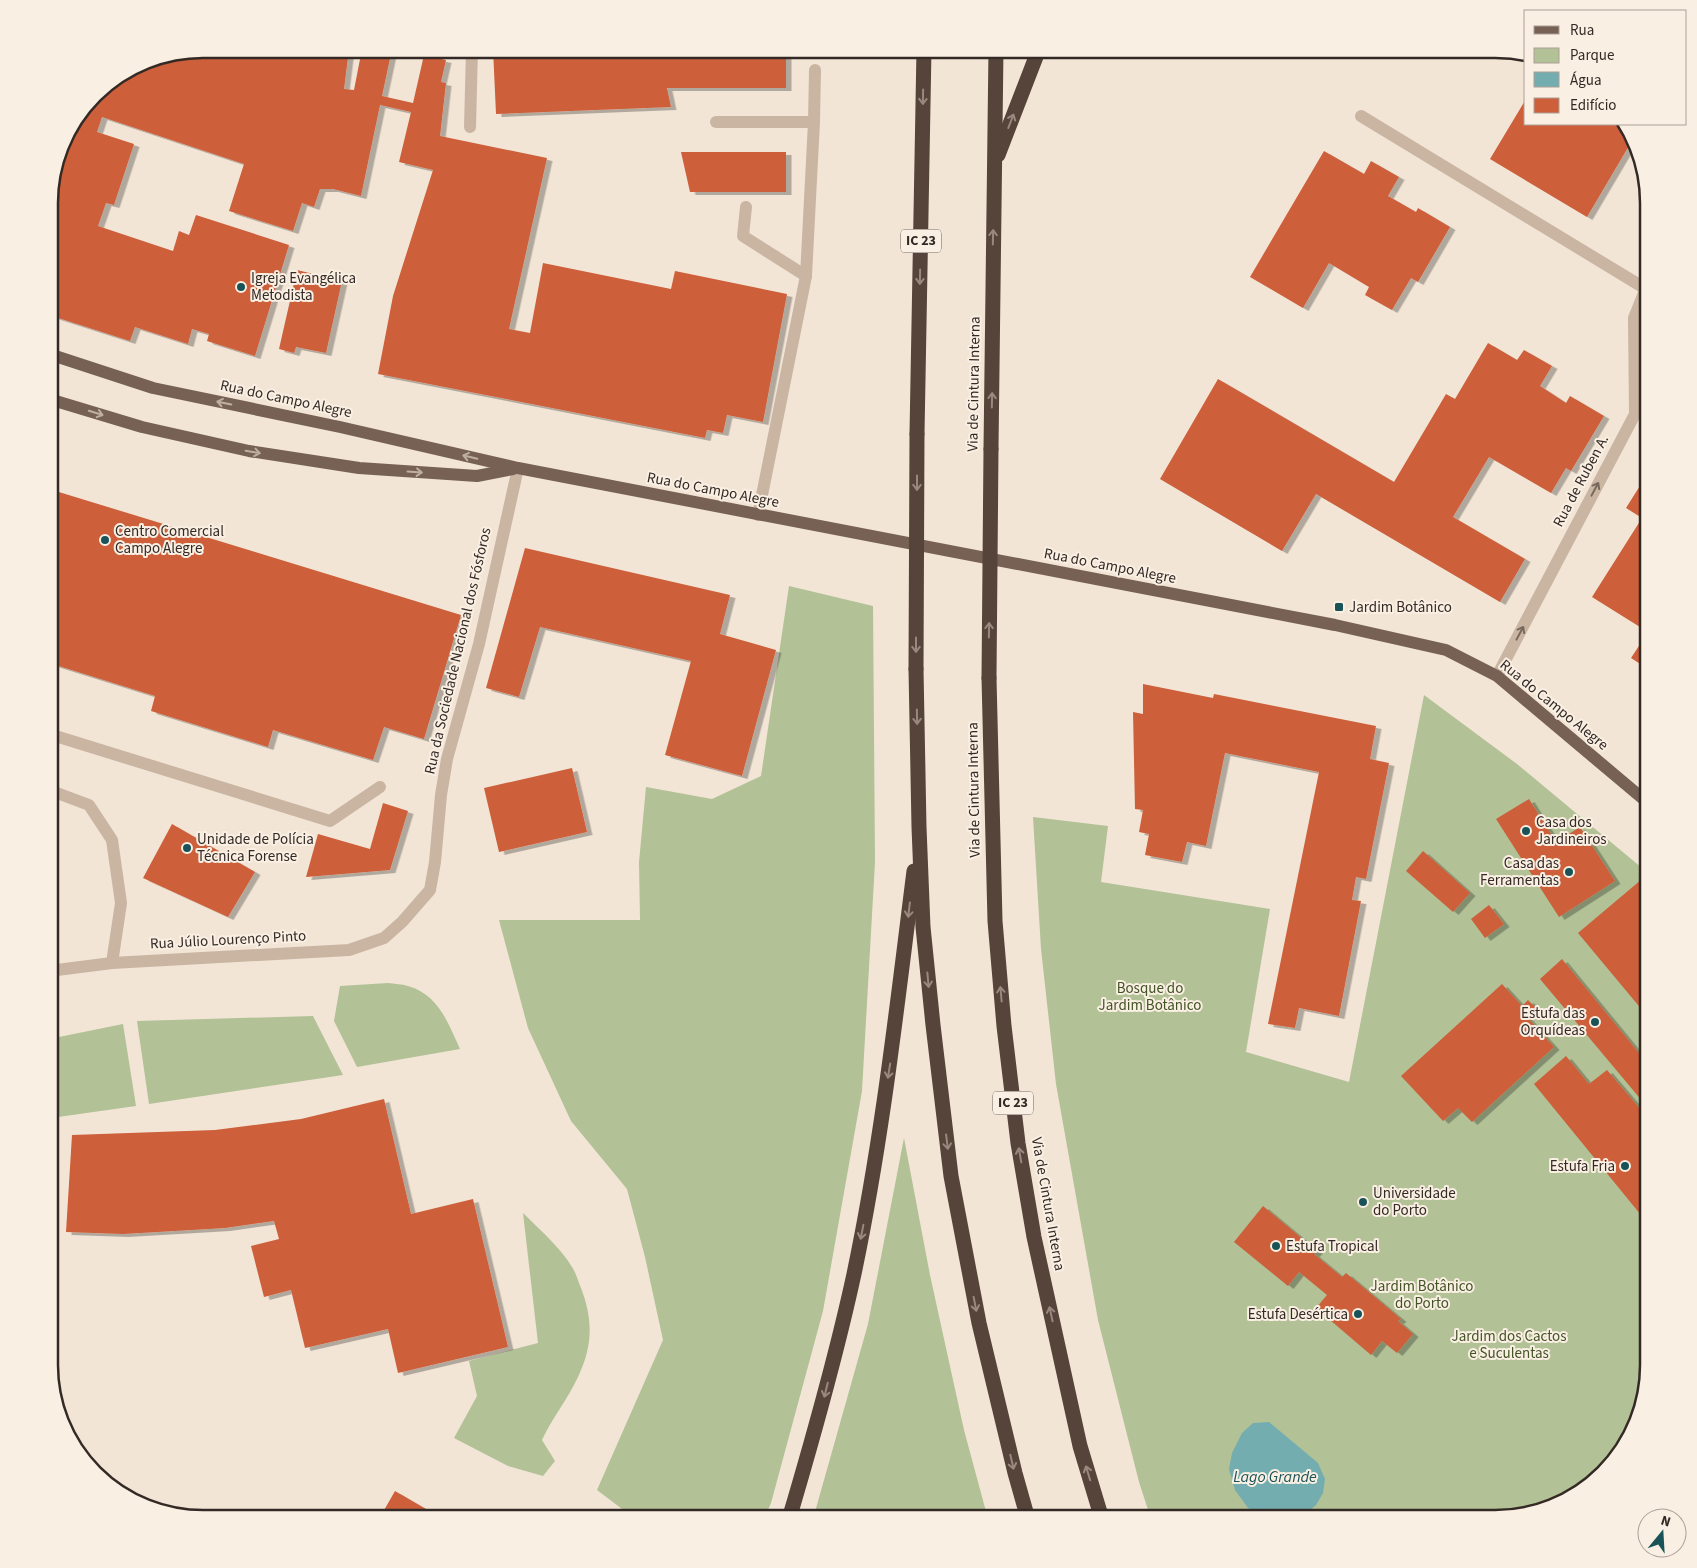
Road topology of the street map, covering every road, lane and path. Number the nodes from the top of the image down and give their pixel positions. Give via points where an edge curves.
1 (472, 58) edge
2 (924, 58) edge
3 (996, 58) edge
4 (1036, 58) edge
5 (815, 70) dead end
6 (1361, 116) dead end
7 (716, 122) dead end
8 (814, 122) junction
9 (470, 127) dead end
10 (994, 166) junction
11 (746, 207) dead end
12 (806, 276) junction
13 (1639, 281) edge
14 (1639, 305) edge
15 (58, 357) edge
16 (58, 402) edge
17 (518, 468) junction
18 (758, 515) junction
19 (1497, 676) junction
20 (58, 737) edge
21 (380, 787) dead end
22 (58, 793) edge
23 (1640, 796) edge
24 (919, 827) junction
25 (402, 922) joint
26 (112, 963) junction
27 (58, 970) edge
28 (792, 1510) edge
29 (1025, 1510) edge
30 (1099, 1510) edge

1 - 9 street
2 -> 24 highway, IC 23, bridge via 917,434
3 - 10 highway, Via de Cintura Interna / IC 23
10 -> 4 highway
5 - 8 street
6 - 13 street, Rua de Ruben A.
7 - 8 street
8 - 12 street
30 -> 10 highway, Via de Cintura Interna / IC 23, bridge via 1080,1446 1034,1237 1018,1143 995,921 989,678
11 - 12 street via 743,236
12 - 18 street
19 -> 14 street, Rua de Ruben A. via 1635,414 1634,318
17 -> 15 main road, Rua do Campo Alegre via 153,388
16 -> 17 main road, Rua do Campo Alegre via 142,427 231,447 359,468 478,476
17 - 18 main road, Rua do Campo Alegre
17 - 25 street, Rua da Sociedade Nacional dos Fósforos via 479,644 447,759 430,890
18 - 19 main road, Rua do Campo Alegre via 1336,625 1446,650
19 - 23 main road, Rua do Campo Alegre
20 - 21 street via 330,821
22 - 26 street via 89,805 112,840 121,903
24 -> 28 highway via 890,1063 870,1192 825,1395
24 -> 29 highway, IC 23 via 932,1025 951,1176 979,1323
25 - 26 street, Rua Júlio Lourenço Pinto via 384,938 349,950
26 - 27 street, Rua Júlio Lourenço Pinto

